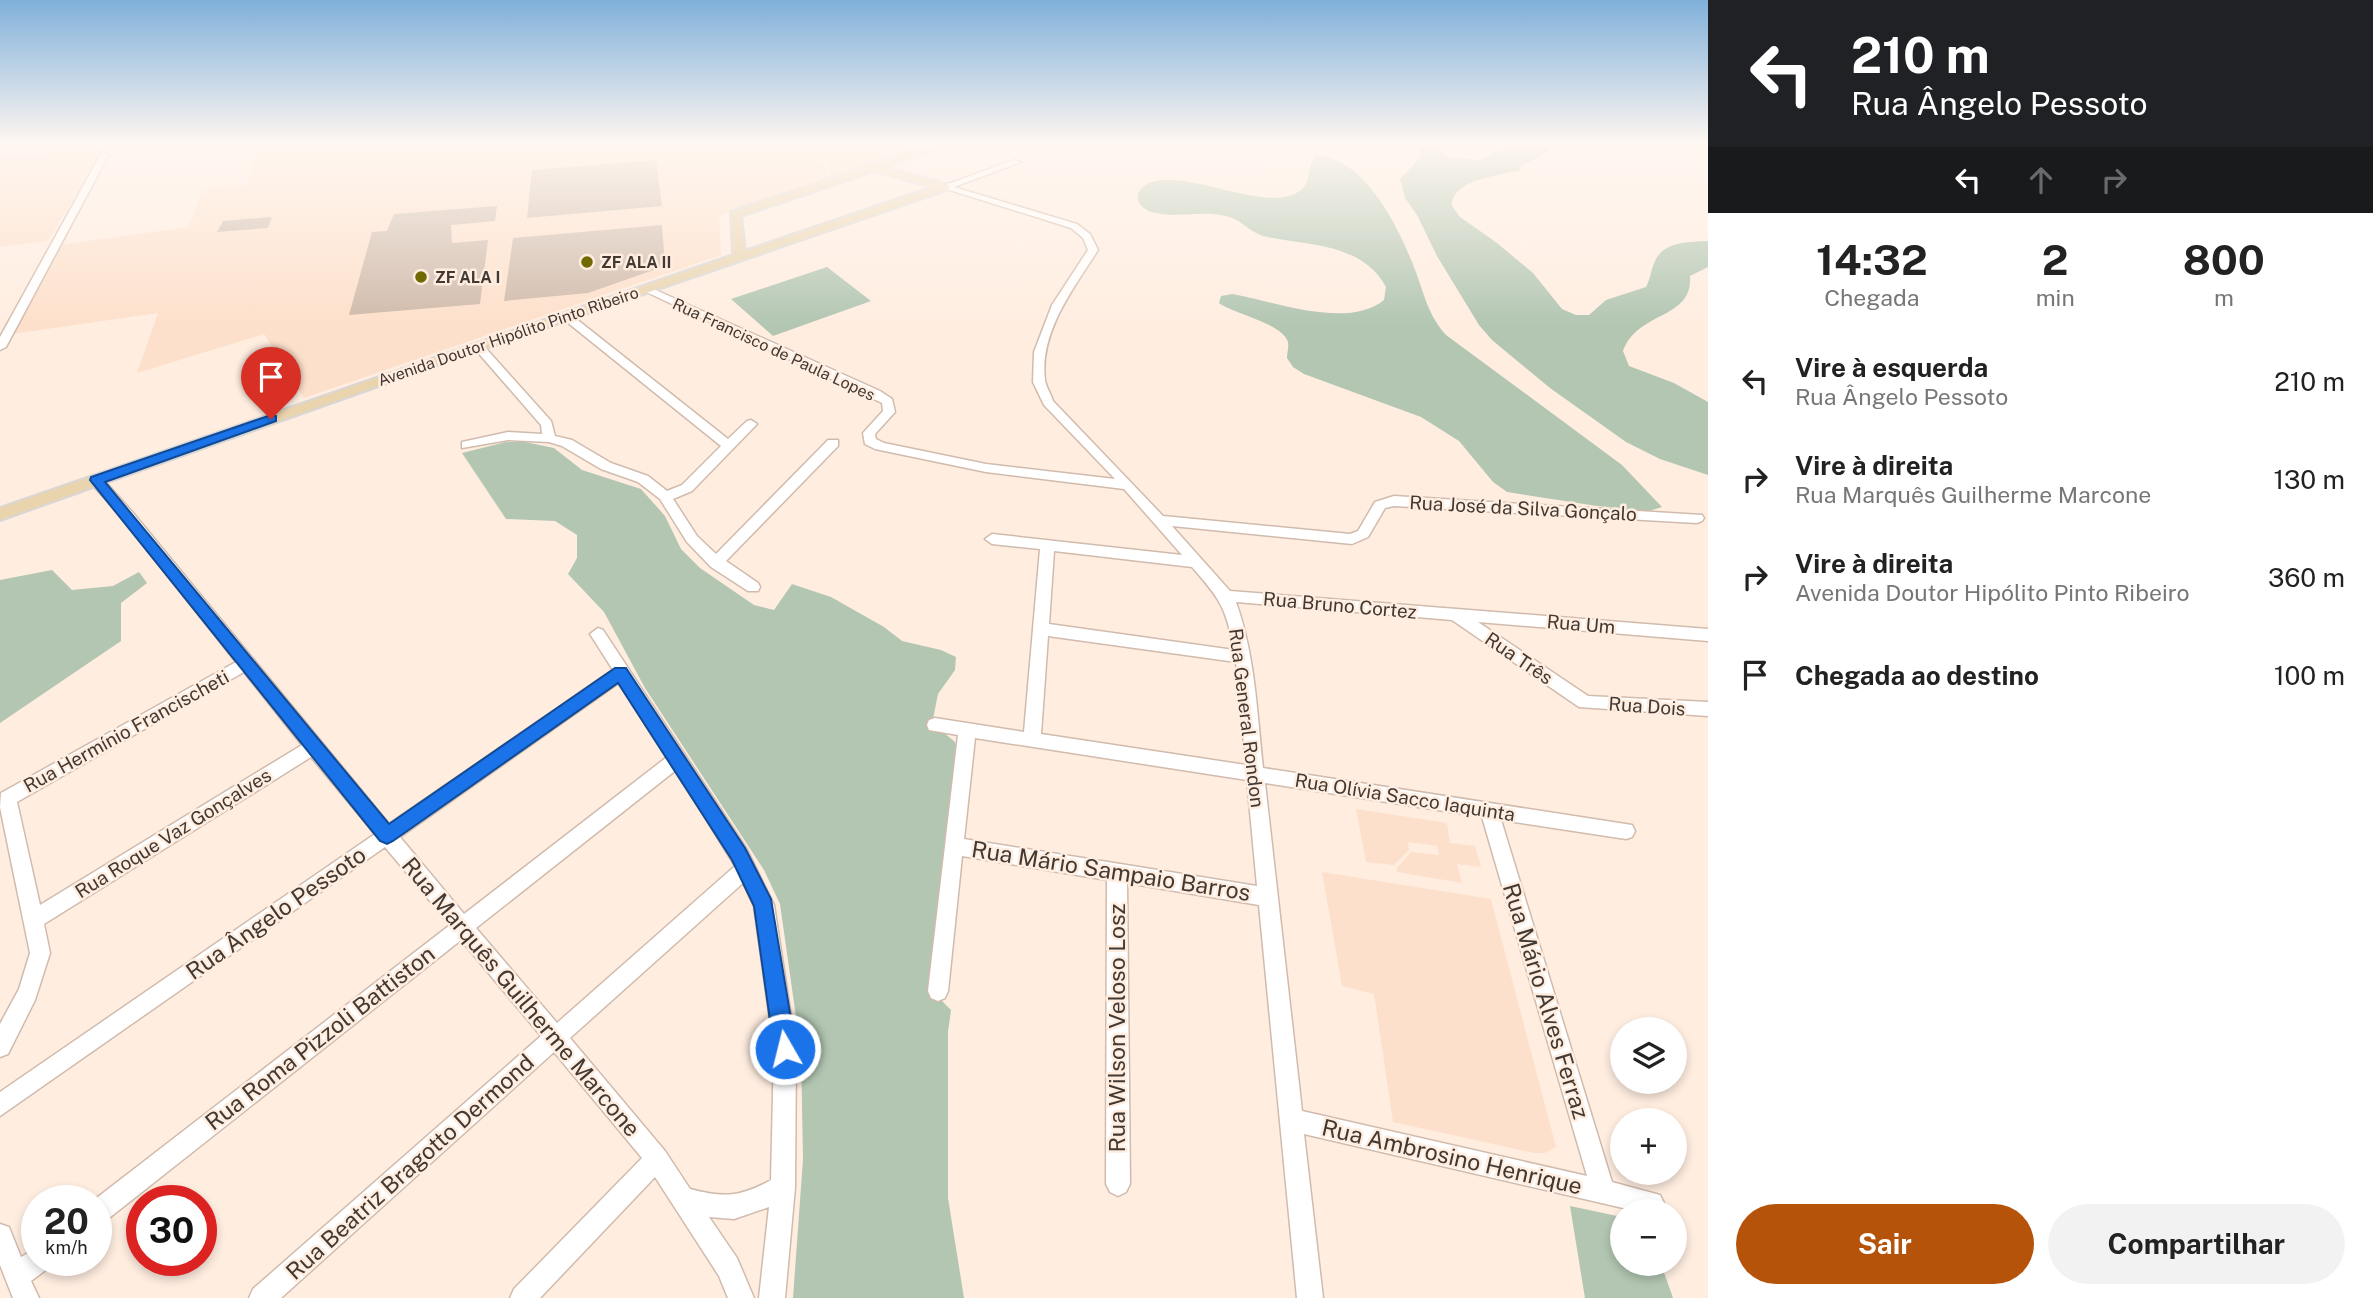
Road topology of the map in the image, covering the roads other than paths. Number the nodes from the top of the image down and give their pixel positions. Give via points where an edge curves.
1 (77, 205) edge
2 (764, 205) edge
3 (893, 205) edge
4 (1003, 205) edge
5 (739, 257) junction
6 (645, 289) junction
7 (566, 316) junction
8 (478, 346) junction
9 (0, 347) edge
10 (751, 424) dead end
11 (549, 438) junction
12 (833, 443) dead end
13 (467, 445) dead end
14 (729, 446) junction
15 (96, 480) junction
16 (1128, 485) junction
17 (665, 496) junction
18 (0, 514) edge
19 (1697, 518) dead end
20 (1160, 520) junction
21 (992, 539) dead end
22 (1047, 545) junction
23 (1196, 562) junction
24 (716, 563) junction
25 (753, 587) dead end
26 (1226, 596) junction
27 (1454, 614) junction
28 (1041, 629) junction
29 (598, 634) dead end
30 (1708, 635) edge
31 (1243, 657) junction
32 (245, 664) junction
33 (621, 673) junction
34 (1585, 702) joint
35 (1708, 709) edge
36 (935, 725) dead end
37 (967, 730) junction
38 (1032, 740) junction
39 (313, 747) junction
40 (677, 759) junction
41 (1255, 774) junction
42 (1489, 810) junction
43 (1626, 831) dead end
44 (387, 835) junction
45 (954, 846) junction
46 (746, 869) junction
47 (1117, 872) junction
48 (1268, 897) junction
49 (33, 920) junction
50 (463, 927) junction
51 (938, 991) dead end
52 (555, 1038) junction
53 (0, 1046) edge
54 (0, 1105) edge
55 (1293, 1120) junction
56 (657, 1159) junction
57 (1118, 1184) dead end
58 (783, 1187) junction
59 (1603, 1191) junction
60 (682, 1198) junction
61 (1636, 1199) edge
62 (112, 1201) edge
63 (0, 1236) edge
64 (21, 1287) edge
65 (262, 1298) edge
66 (523, 1298) edge
67 (741, 1298) edge
68 (772, 1298) edge
69 (1310, 1298) edge

1 - 9 street
2 - 5 main road via 735,214
3 - 5 main road, Avenida Doutor Hipólito Pinto Ribeiro
4 - 16 street, Rua General Rondon via 1074,226 1091,242 1093,250 1057,305 1040,352 1038,382 1048,402
5 - 6 main road, Avenida Doutor Hipólito Pinto Ribeiro
6 - 7 main road, Avenida Doutor Hipólito Pinto Ribeiro
6 - 16 street, Rua Francisco de Paula Lopes via 888,402 889,412 869,433 870,441 880,446 986,468
7 - 8 main road, Avenida Doutor Hipólito Pinto Ribeiro
7 - 14 street
8 - 11 street via 547,424
8 - 15 main road, Avenida Doutor Hipólito Pinto Ribeiro
10 - 14 street
11 - 13 street via 508,436
11 - 17 street via 643,479
12 - 24 street
14 - 17 street via 687,488
15 - 18 main road, Avenida Doutor Hipólito Pinto Ribeiro
15 - 32 street, Rua Marquês Guilherme Marcone
16 - 20 street, Rua General Rondon
17 - 24 street via 692,539
19 - 20 street, Rua José da Silva Gonçalo via 1394,501 1380,505 1363,534 1352,539
20 - 23 street, Rua General Rondon
21 - 22 street
22 - 23 street
22 - 28 street
23 - 26 street, Rua General Rondon
24 - 25 street
26 - 27 street, Rua Bruno Cortez
26 - 31 street, Rua General Rondon
27 - 30 street, Rua Um
27 - 34 street, Rua Três
28 - 31 street
28 - 38 street
29 - 33 street
31 - 41 street, Rua General Rondon
32 - 39 street, Rua Marquês Guilherme Marcone
32 - 49 street, Rua Hermínio Francischeti via 7,798
33 - 40 street
33 - 44 street, Rua Ângelo Pessoto
34 - 35 street, Rua Dois
36 - 37 street, Rua Olívia Sacco Iaquinta
37 - 38 street, Rua Olívia Sacco Iaquinta
37 - 45 street
38 - 41 street, Rua Olívia Sacco Iaquinta
39 - 44 street, Rua Marquês Guilherme Marcone
39 - 49 street, Rua Roque Vaz Gonçalves
40 - 46 street
40 - 50 street, Rua Roma Pizzoli Battiston
41 - 42 street, Rua Olívia Sacco Iaquinta
41 - 48 street, Rua General Rondon
42 - 43 street, Rua Olívia Sacco Iaquinta
42 - 59 street, Rua Mário Alves Ferraz
44 - 50 street, Rua Marquês Guilherme Marcone
44 - 54 street, Rua Ângelo Pessoto
45 - 47 street, Rua Mário Sampaio Barros
45 - 51 street
46 - 52 street, Rua Beatriz Bragotto Dermond
46 - 58 street via 764,905 785,1049
47 - 48 street, Rua Mário Sampaio Barros
47 - 57 street, Rua Wilson Veloso Losz
48 - 55 street, Rua General Rondon
49 - 53 street via 40,953 28,993
50 - 52 street, Rua Marquês Guilherme Marcone
50 - 62 street, Rua Roma Pizzoli Battiston
52 - 56 street, Rua Marquês Guilherme Marcone
52 - 65 street, Rua Beatriz Bragotto Dermond
55 - 59 street, Rua Ambrosino Henrique
55 - 69 street, Rua General Rondon
56 - 60 street, Rua Marquês Guilherme Marcone
56 - 66 street
58 - 60 street via 749,1206 718,1208
58 - 68 street
59 - 61 street, Rua Ambrosino Henrique
60 - 67 street, Rua Marquês Guilherme Marcone via 728,1267
63 - 64 street

